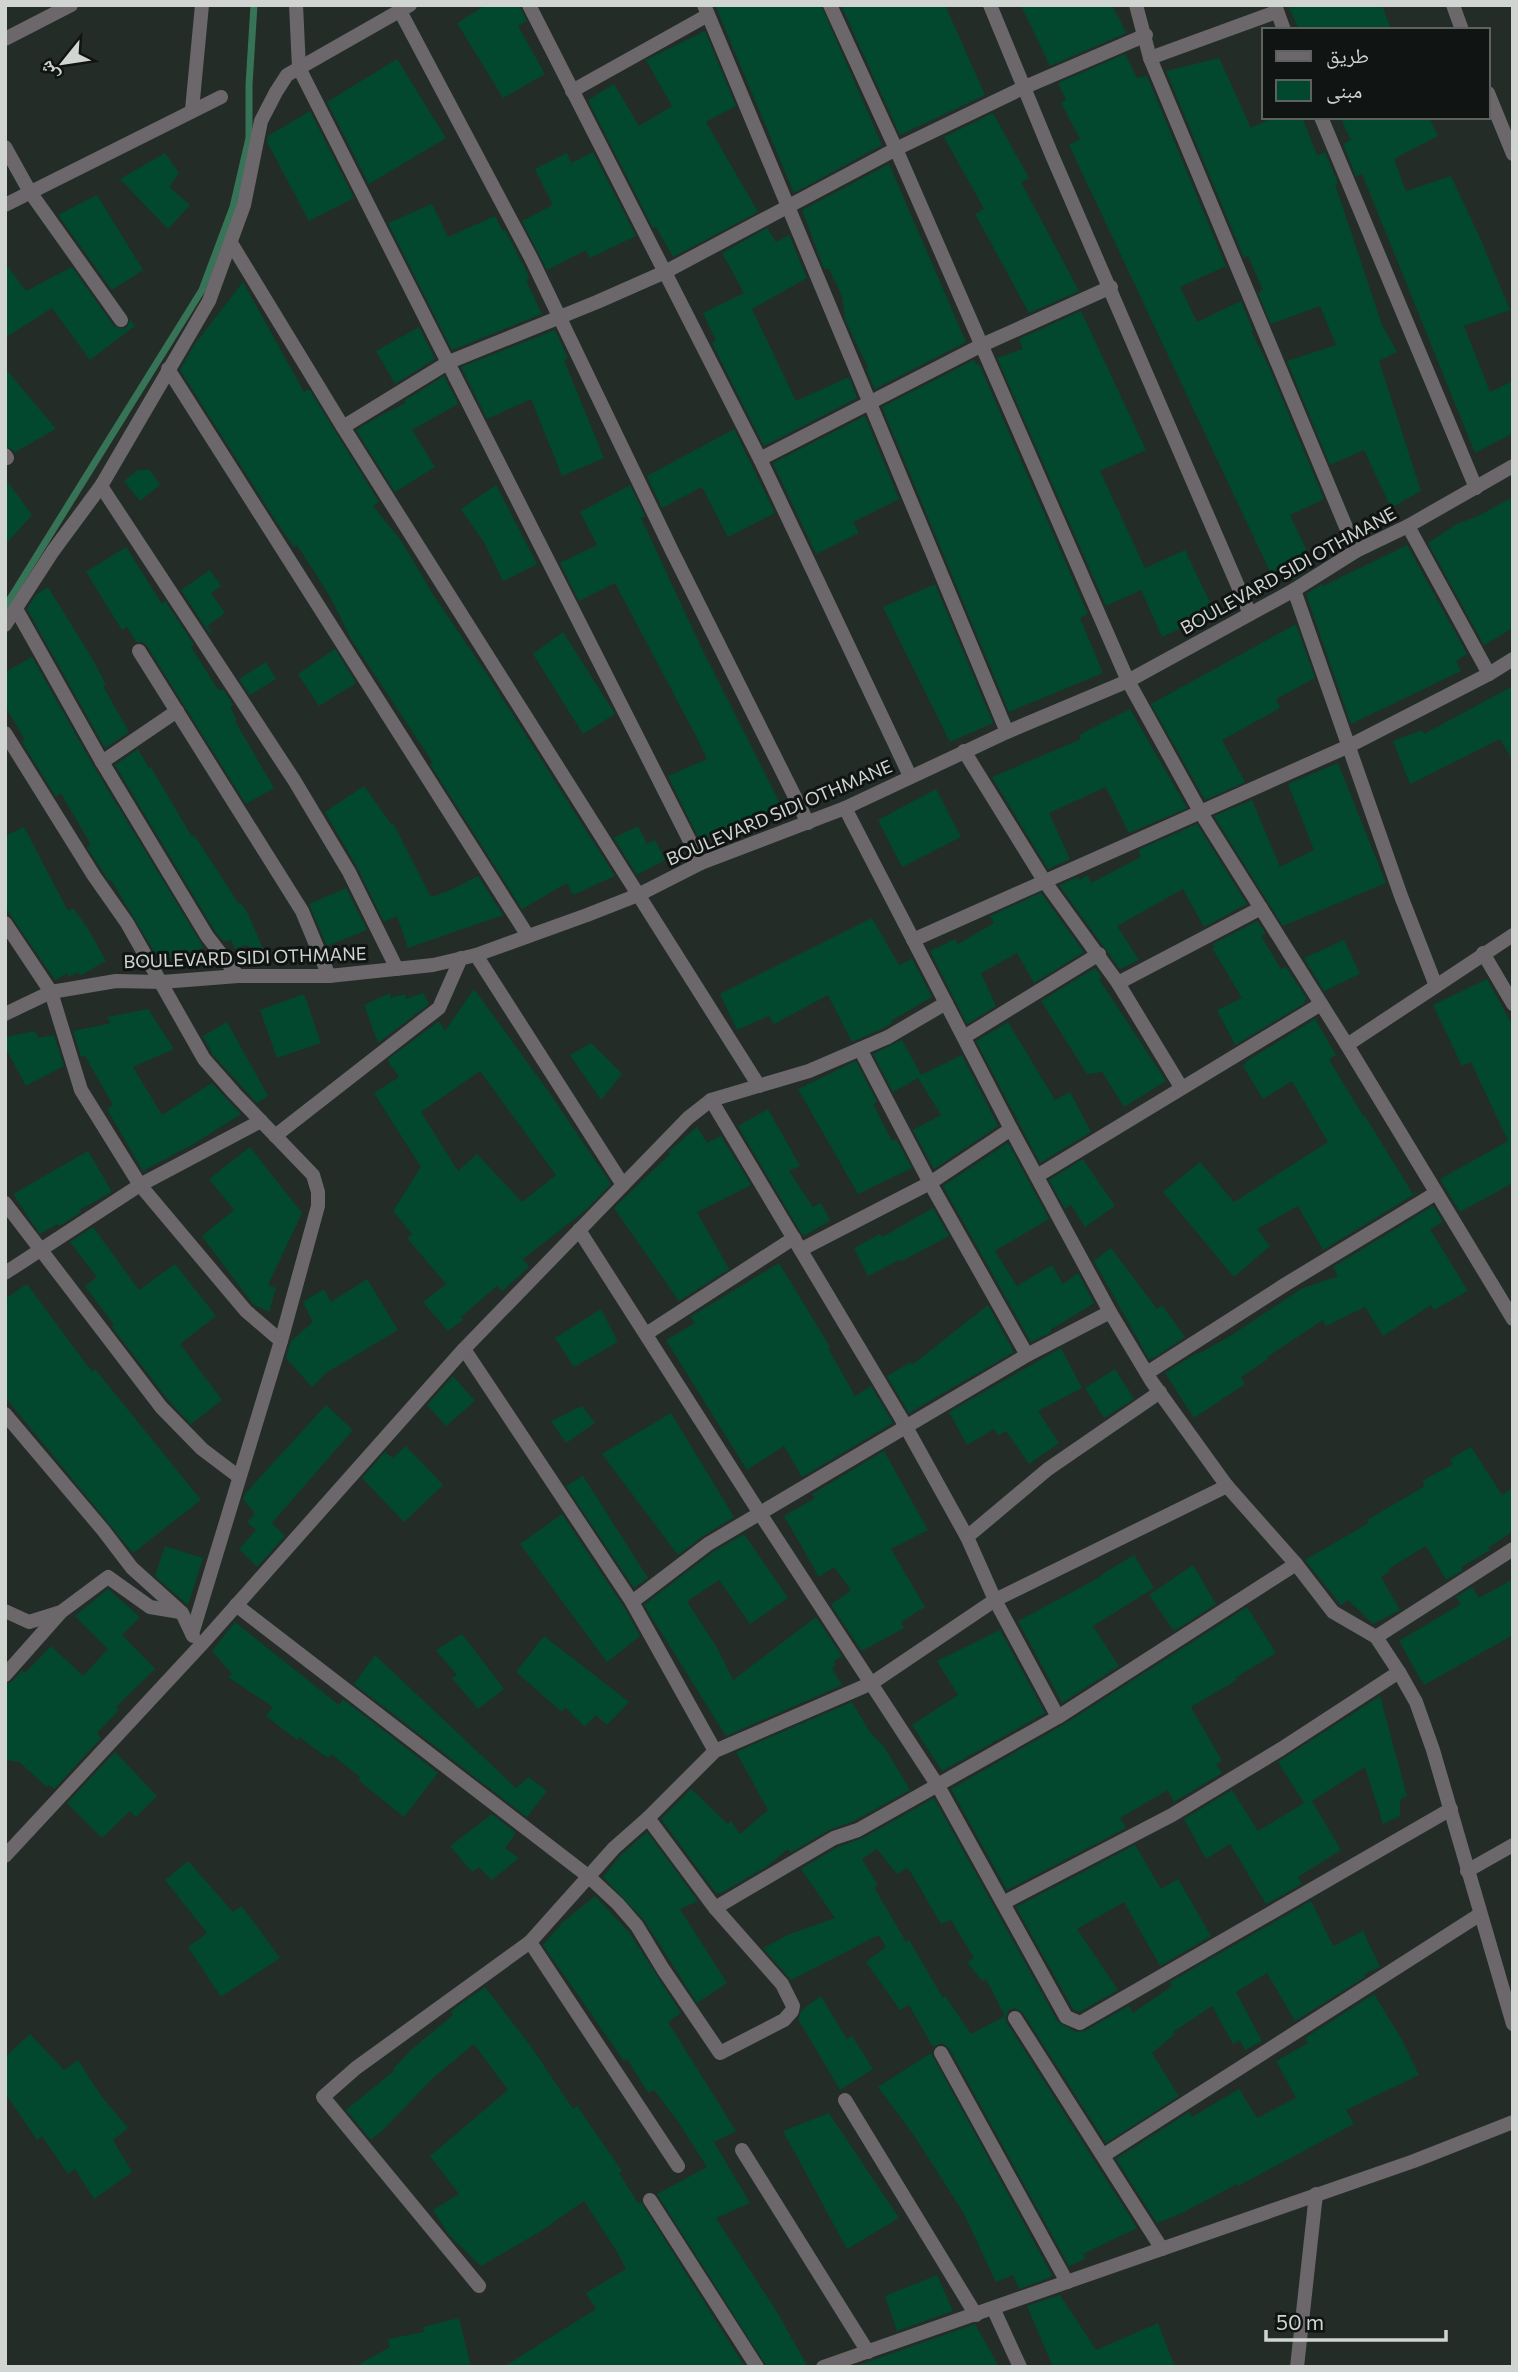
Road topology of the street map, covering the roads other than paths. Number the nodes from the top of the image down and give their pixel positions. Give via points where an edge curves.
1 (71, 5) edge
2 (202, 5) edge
3 (296, 5) edge
4 (529, 5) edge
5 (831, 5) edge
6 (990, 5) edge
7 (1136, 5) edge
8 (1452, 5) edge
9 (405, 8) edge
10 (1275, 8) edge
11 (706, 10) edge
12 (1283, 28) edge
13 (1461, 28) edge
14 (1146, 35) junction
15 (5, 38) edge
16 (1150, 58) junction
17 (299, 68) junction
18 (1025, 87) junction
19 (572, 91) junction
20 (221, 97) dead end
21 (1490, 98) edge
22 (192, 110) junction
23 (1322, 119) edge
24 (5, 147) edge
25 (896, 149) junction
26 (1513, 154) edge
27 (30, 192) junction
28 (5, 205) edge
29 (789, 205) junction
30 (231, 243) junction
31 (665, 272) junction
32 (1111, 287) junction
33 (558, 316) junction
34 (121, 320) dead end
35 (982, 345) junction
36 (449, 362) junction
37 (168, 369) junction
38 (870, 402) junction
39 (343, 427) junction
40 (760, 459) junction
41 (1513, 466) edge
42 (101, 486) junction
43 (1476, 488) junction
44 (1408, 526) junction
45 (1356, 551) junction
46 (1294, 590) junction
47 (16, 609) junction
48 (1250, 614) junction
49 (5, 625) edge
50 (139, 651) dead end
51 (1513, 659) edge
52 (1489, 674) junction
53 (1128, 681) junction
54 (177, 711) junction
55 (1007, 732) junction
56 (5, 733) edge
57 (1349, 746) junction
58 (964, 751) junction
59 (102, 762) junction
60 (910, 776) junction
61 (845, 808) junction
62 (1202, 813) junction
63 (808, 823) junction
64 (701, 863) junction
65 (1045, 882) junction
66 (638, 895) junction
67 (1261, 908) junction
68 (5, 923) edge
69 (1513, 935) edge
70 (528, 936) junction
71 (913, 940) junction
72 (1483, 953) junction
73 (1099, 954) junction
74 (476, 955) junction
75 (461, 958) junction
76 (397, 969) junction
77 (238, 976) junction
78 (329, 976) junction
79 (162, 982) junction
80 (1118, 983) junction
81 (1436, 986) junction
82 (51, 992) junction
83 (946, 1003) junction
84 (1321, 1004) junction
85 (1513, 1004) edge
86 (5, 1014) edge
87 (964, 1037) junction
88 (1347, 1045) junction
89 (860, 1049) junction
90 (759, 1086) junction
91 (1181, 1087) junction
92 (711, 1100) junction
93 (261, 1121) junction
94 (1011, 1129) junction
95 (275, 1136) junction
96 (1037, 1176) junction
97 (930, 1183) junction
98 (141, 1185) junction
99 (623, 1185) junction
100 (1436, 1193) junction
101 (5, 1203) edge
102 (579, 1230) junction
103 (798, 1244) junction
104 (42, 1248) junction
105 (5, 1273) edge
106 (1110, 1312) junction
107 (1513, 1319) edge
108 (646, 1334) junction
109 (281, 1341) junction
110 (464, 1349) junction
111 (1027, 1355) junction
112 (1147, 1373) junction
113 (1160, 1392) junction
114 (5, 1414) edge
115 (905, 1427) junction
116 (239, 1477) junction
117 (1227, 1486) junction
118 (761, 1515) junction
119 (967, 1536) junction
120 (1513, 1549) edge
121 (1296, 1564) junction
122 (995, 1600) junction
123 (632, 1602) junction
124 (236, 1605) junction
125 (5, 1611) edge
126 (61, 1612) junction
127 (182, 1613) junction
128 (1377, 1637) junction
129 (196, 1640) junction
130 (1399, 1672) junction
131 (5, 1675) edge
132 (872, 1683) junction
133 (1059, 1717) junction
134 (715, 1751) junction
135 (938, 1786) junction
136 (1451, 1809) junction
137 (648, 1818) junction
138 (1513, 1845) edge
139 (5, 1856) edge
140 (1467, 1871) junction
141 (588, 1877) junction
142 (1003, 1903) junction
143 (715, 1908) junction
144 (1479, 1914) junction
145 (530, 1942) junction
146 (1015, 2018) dead end
147 (1513, 2024) edge
148 (942, 2053) dead end
149 (845, 2100) dead end
150 (1513, 2122) edge
151 (742, 2150) dead end
152 (1104, 2155) junction
153 (678, 2166) dead end
154 (1316, 2194) junction
155 (650, 2200) dead end
156 (1162, 2249) junction
157 (1067, 2282) junction
158 (480, 2286) dead end
159 (993, 2308) junction
160 (976, 2315) junction
161 (868, 2353) junction
162 (757, 2367) edge
163 (823, 2367) edge
164 (1020, 2367) edge
165 (1297, 2367) edge

1 - 15 street
2 - 22 street
3 - 17 street
4 - 19 street
5 - 25 street
6 - 18 street
7 - 14 street
8 - 13 street
9 - 17 street
9 - 33 street
10 - 12 street
10 - 16 street
11 - 19 street
11 - 29 street
14 - 16 street
14 - 18 street
16 - 45 street
17 - 30 street via 287,75 261,121 244,205
17 - 36 street
18 - 25 street
18 - 32 street
19 - 31 street
20 - 22 street
21 - 26 street
22 - 27 street
23 - 43 street
24 - 27 street
25 - 29 street
25 - 35 street
27 - 28 street
27 - 34 street
29 - 31 street
29 - 38 street
30 - 37 street via 209,301
30 - 39 street
31 - 33 street
31 - 40 street
32 - 35 street
32 - 48 street
33 - 36 street
33 - 63 street
35 - 38 street
35 - 53 street
36 - 39 street
36 - 64 street
37 - 42 street
37 - 70 street
38 - 40 street
38 - 55 street
39 - 66 street
40 - 60 street
41 - 43 street, BOULEVARD SIDI OTHMANE
42 - 47 street
42 - 76 street via 295,780 349,872
43 - 44 street, BOULEVARD SIDI OTHMANE
44 - 45 street, BOULEVARD SIDI OTHMANE
44 - 52 street
45 - 46 street, BOULEVARD SIDI OTHMANE
46 - 48 street, BOULEVARD SIDI OTHMANE
46 - 57 street
47 - 49 street
47 - 59 street
48 - 53 street, BOULEVARD SIDI OTHMANE
50 - 54 street
51 - 52 street
52 - 57 street
53 - 55 street, BOULEVARD SIDI OTHMANE
53 - 62 street
54 - 59 street
54 - 78 street via 302,911
55 - 58 street, BOULEVARD SIDI OTHMANE
56 - 79 street
57 - 62 street
57 - 81 street
58 - 60 street, BOULEVARD SIDI OTHMANE
58 - 65 street
59 - 77 street via 207,936
60 - 61 street, BOULEVARD SIDI OTHMANE
61 - 63 street, BOULEVARD SIDI OTHMANE
61 - 71 street
62 - 65 street
62 - 67 street
63 - 64 street, BOULEVARD SIDI OTHMANE
64 - 66 street, BOULEVARD SIDI OTHMANE
65 - 71 street
65 - 73 street
66 - 70 street, BOULEVARD SIDI OTHMANE
66 - 90 street
67 - 80 street
67 - 84 street
68 - 82 street
69 - 72 street
70 - 74 street, BOULEVARD SIDI OTHMANE
71 - 83 street
72 - 81 street
72 - 85 street
73 - 80 street
73 - 87 street
74 - 75 street, BOULEVARD SIDI OTHMANE
74 - 99 street
75 - 76 street, BOULEVARD SIDI OTHMANE
75 - 95 street via 439,1007
76 - 78 street, BOULEVARD SIDI OTHMANE
77 - 78 street, BOULEVARD SIDI OTHMANE
77 - 79 street, BOULEVARD SIDI OTHMANE
79 - 82 street, BOULEVARD SIDI OTHMANE via 116,981
79 - 93 street via 204,1059
80 - 91 street
81 - 88 street
82 - 86 street, BOULEVARD SIDI OTHMANE
82 - 98 street via 82,1090
83 - 87 street
83 - 89 street
84 - 88 street
84 - 91 street
87 - 94 street
88 - 100 street
89 - 90 street via 809,1072
89 - 97 street
90 - 92 street
91 - 96 street
92 - 99 street
92 - 103 street
93 - 95 street
93 - 98 street
94 - 96 street
94 - 97 street
95 - 109 street via 313,1175 318,1192
96 - 106 street
97 - 103 street
97 - 111 street
98 - 104 street
98 - 109 street via 246,1311
99 - 102 street
100 - 107 street
100 - 112 street
101 - 104 street
102 - 108 street
102 - 110 street
103 - 108 street
103 - 115 street
104 - 105 street
104 - 116 street via 161,1407 202,1449
106 - 111 street
106 - 112 street
108 - 118 street
109 - 116 street
110 - 123 street
110 - 124 street
111 - 115 street
112 - 113 street
113 - 117 street
113 - 119 street via 1048,1469
114 - 127 street via 132,1568
115 - 118 street
115 - 119 street
116 - 129 street
117 - 121 street
117 - 122 street
118 - 123 street via 708,1544
118 - 132 street
119 - 122 street
120 - 128 street
121 - 128 street via 1334,1612
121 - 133 street
122 - 132 street
122 - 133 street
123 - 134 street
124 - 129 street
124 - 141 street
125 - 126 street via 29,1622
126 - 127 street via 108,1577 150,1607
126 - 131 street
127 - 129 street
128 - 130 street
129 - 139 street
130 - 136 street via 1416,1702
130 - 142 street via 1172,1815
132 - 134 street
132 - 135 street
133 - 135 street
134 - 137 street
135 - 142 street
135 - 143 street via 858,1830 834,1838
136 - 140 street
136 - 142 street via 1080,2023 1066,2017
137 - 141 street
137 - 143 street
138 - 140 street
140 - 144 street
141 - 143 street via 637,1926 720,2053 784,2020 793,2006 782,1984
141 - 145 street
144 - 147 street
144 - 152 street
145 - 153 street
145 - 158 street via 323,2097
146 - 152 street
148 - 157 street
149 - 160 street
150 - 154 street
151 - 161 street
152 - 156 street
154 - 156 street
154 - 165 street
155 - 162 street
156 - 157 street
157 - 159 street
159 - 160 street
159 - 164 street
160 - 161 street
161 - 163 street

